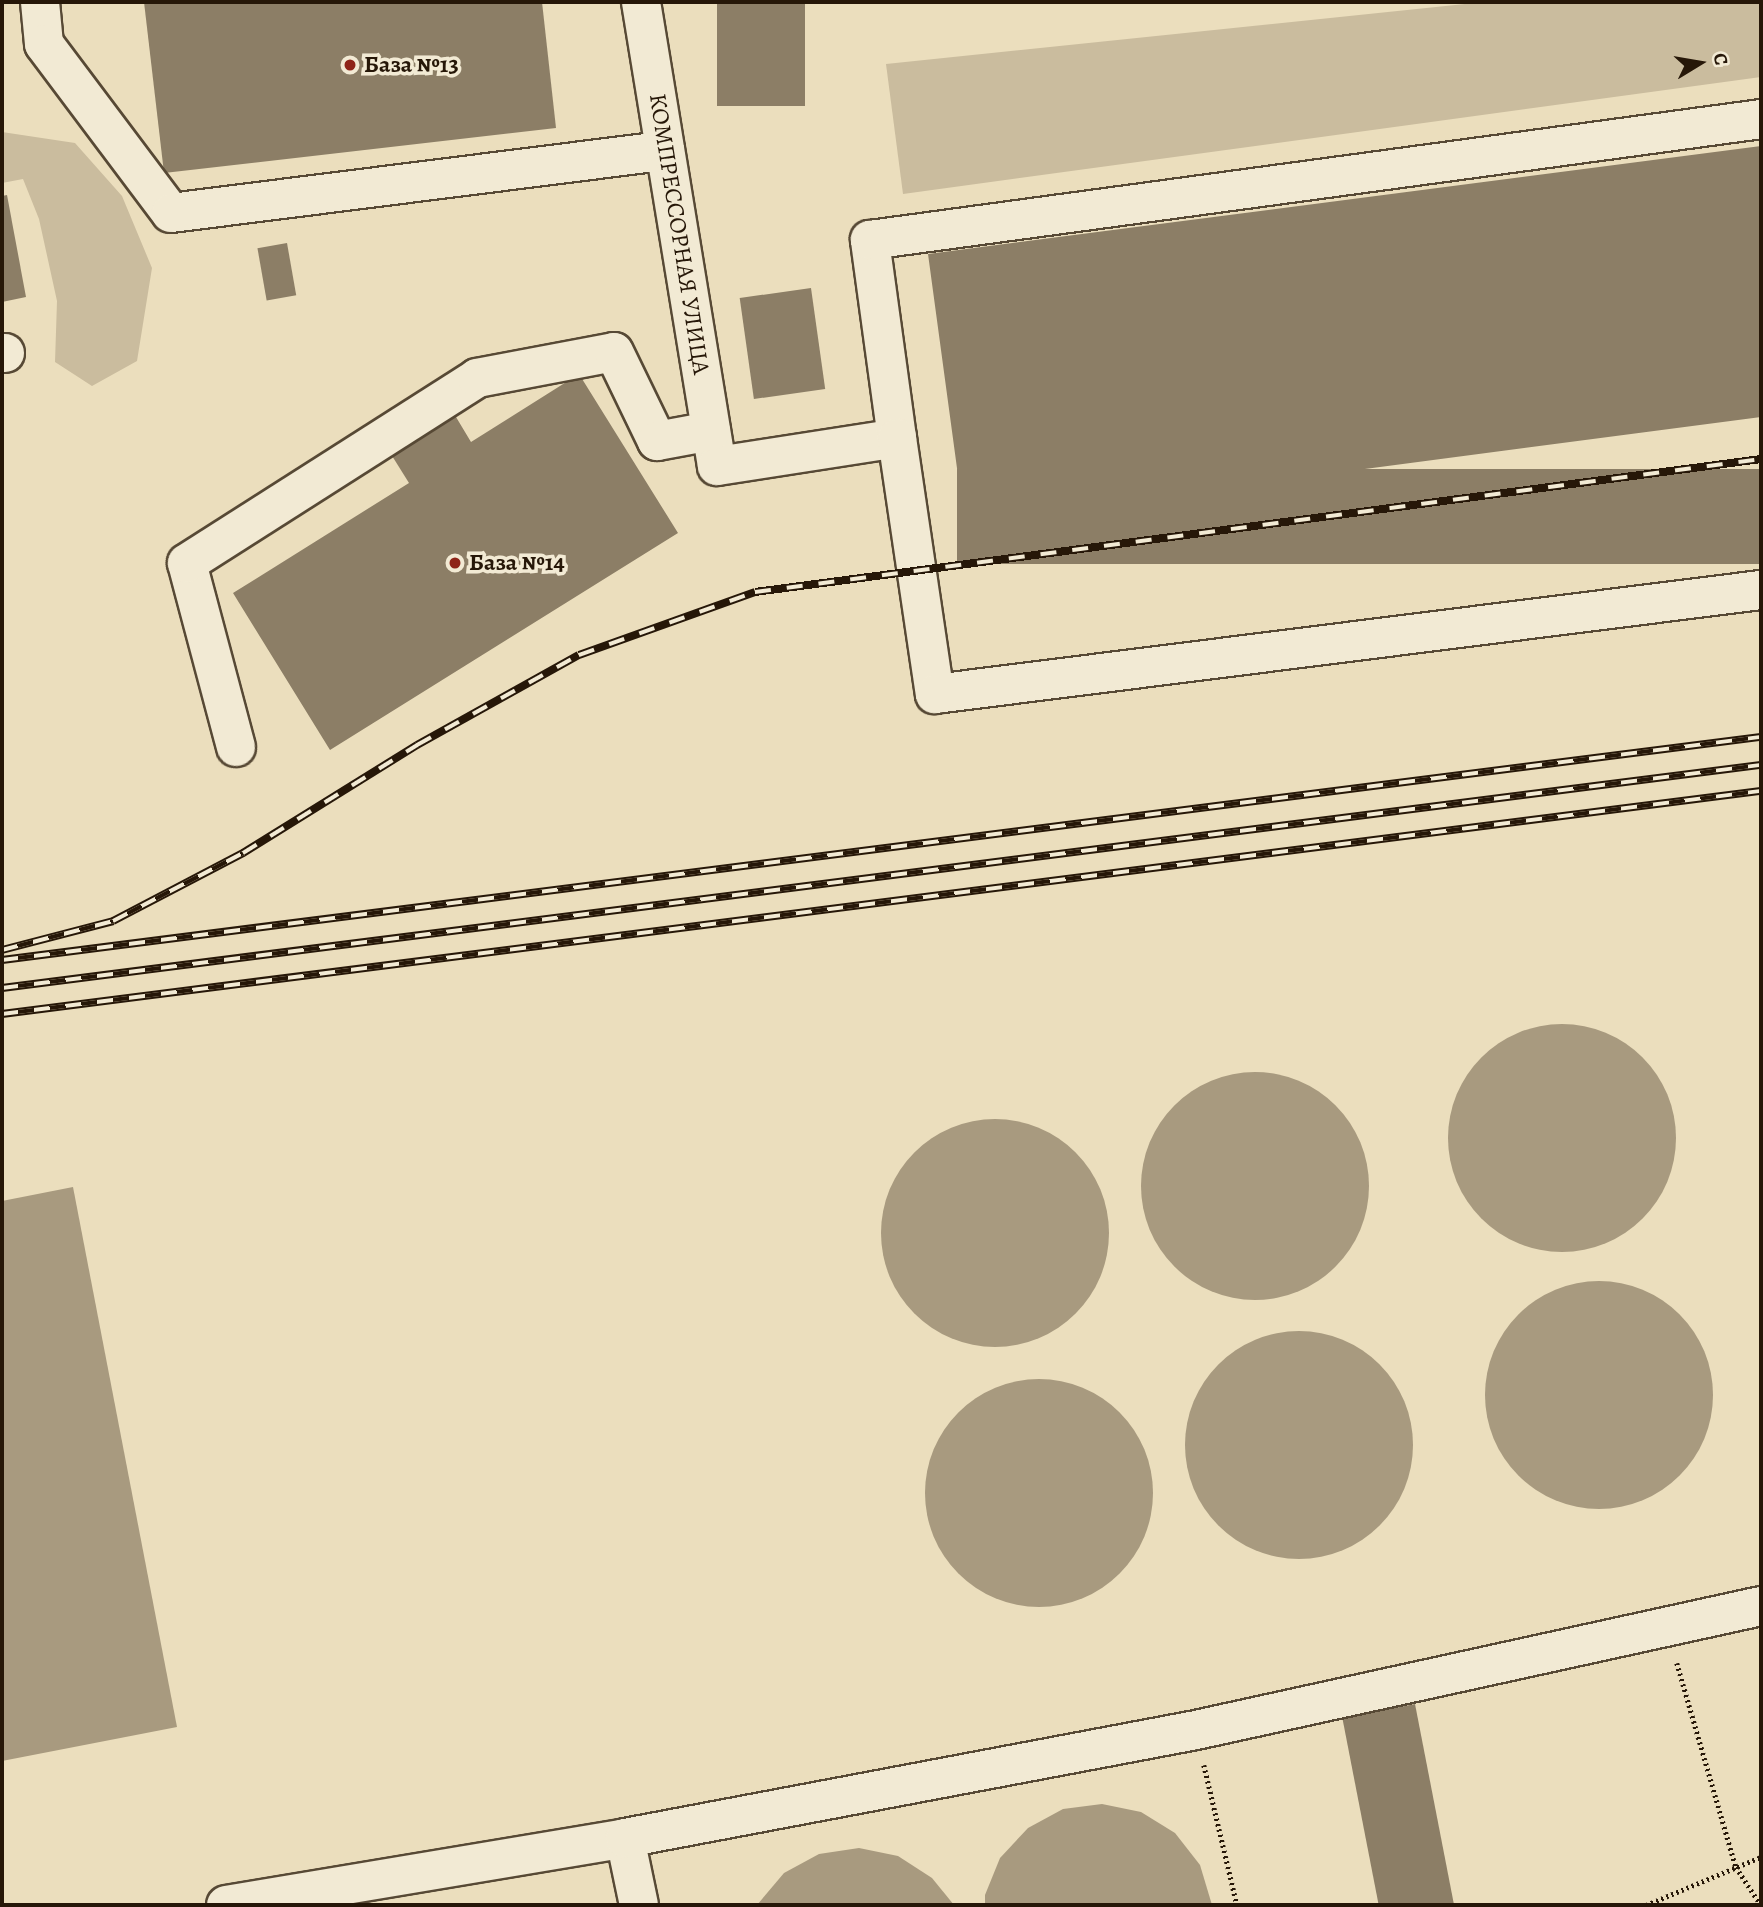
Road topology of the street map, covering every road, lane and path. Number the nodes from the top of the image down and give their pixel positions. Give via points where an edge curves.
1 (40, 2) edge
2 (641, 2) edge
3 (1761, 119) edge
4 (666, 151) junction
5 (897, 438) junction
6 (714, 449) junction
7 (1761, 590) edge
8 (236, 747) dead end
9 (1761, 1606) edge
10 (1667, 1626) junction
11 (1196, 1730) junction
12 (625, 1838) junction
13 (1761, 1857) edge
14 (1735, 1867) junction
15 (226, 1905) edge
16 (639, 1905) edge
17 (1237, 1905) edge
18 (1646, 1905) edge
19 (1761, 1905) edge

1 - 4 street via 44,44 171,213
2 - 4 street, КОМПРЕССОРНАЯ УЛИЦА
3 - 5 street via 870,240
4 - 6 street, КОМПРЕССОРНАЯ УЛИЦА
5 - 6 street
5 - 7 street via 935,694
6 - 8 street via 657,441 614,352 477,378 187,563
9 - 10 street
10 - 11 street
10 - 14 path
11 - 12 street
11 - 17 path
12 - 15 street
12 - 16 street
13 - 14 path
14 - 18 path
14 - 19 path

